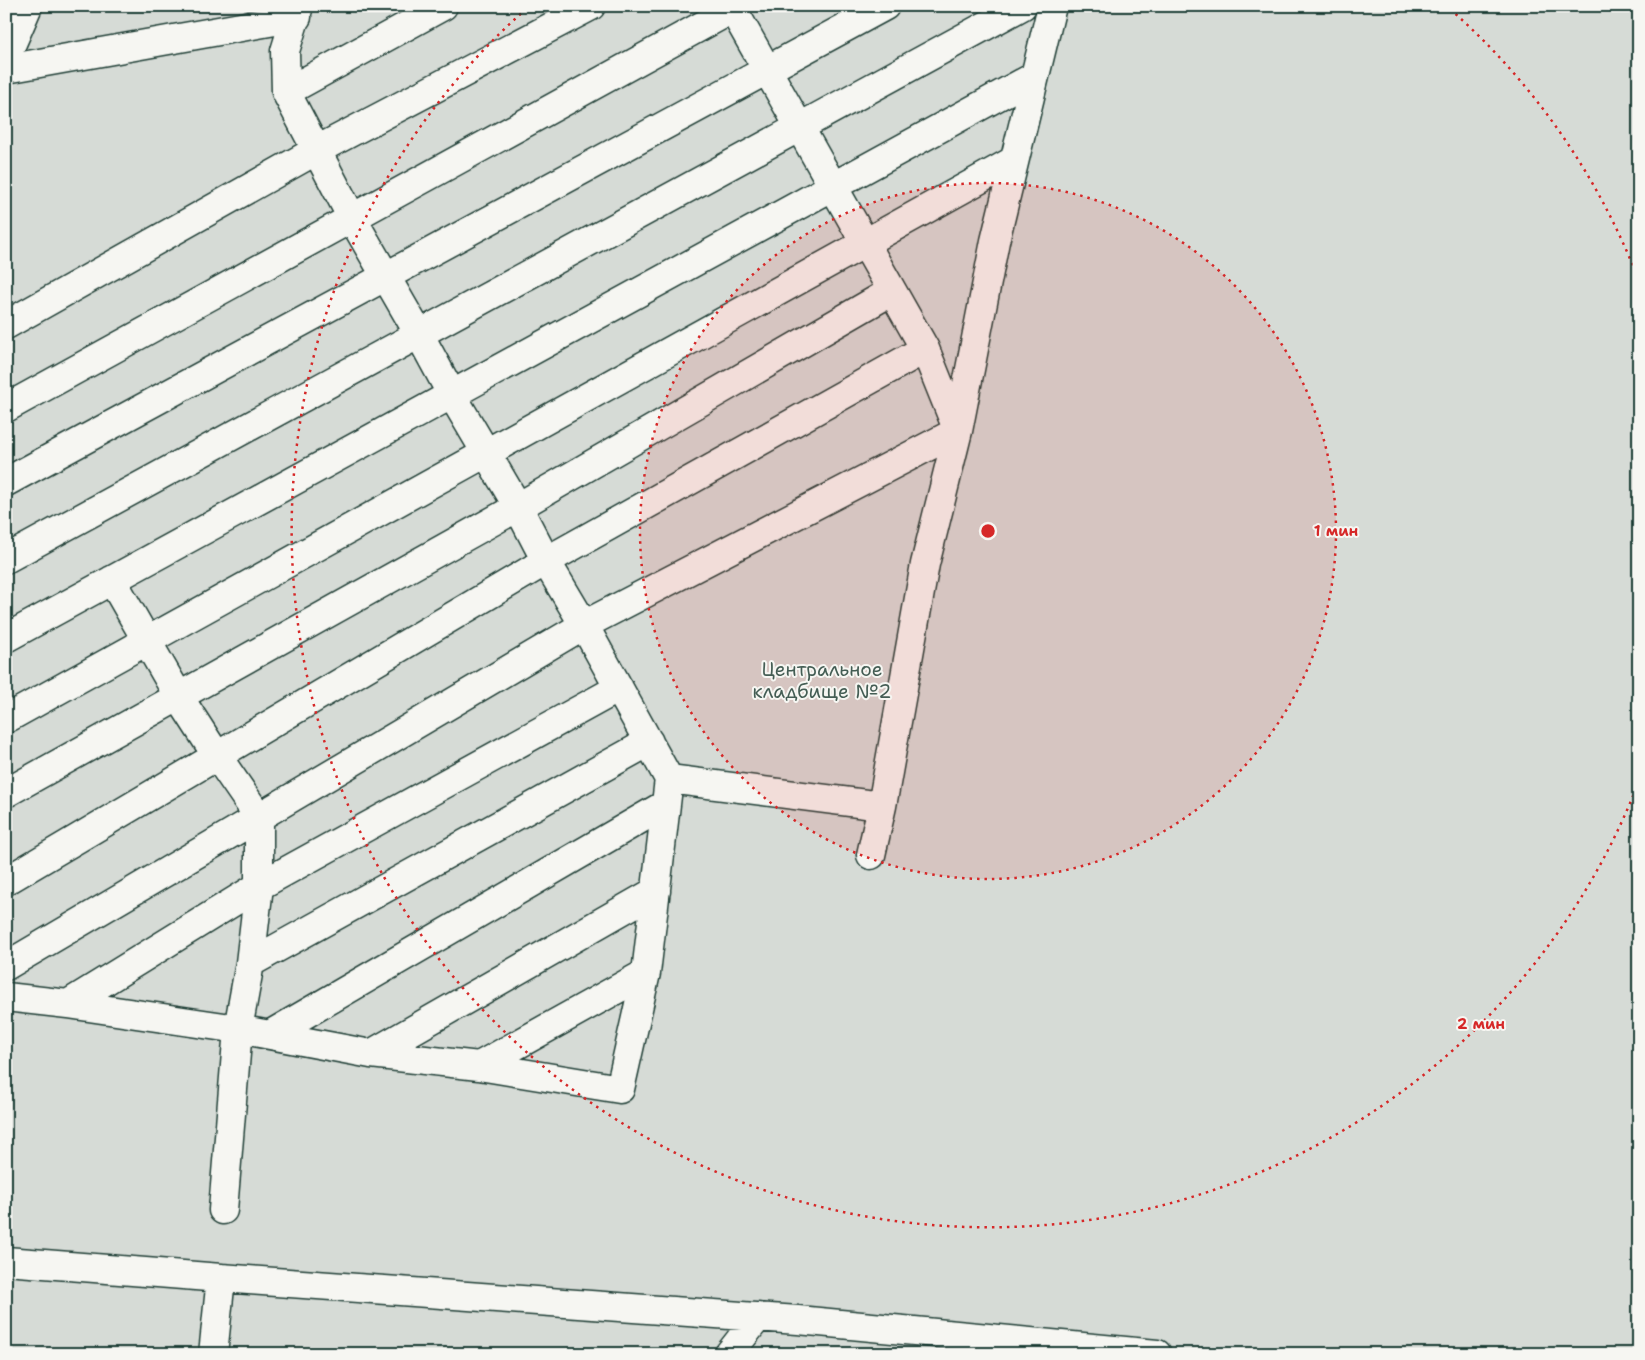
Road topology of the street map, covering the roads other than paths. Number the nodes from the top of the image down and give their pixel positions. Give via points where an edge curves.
1 (28, 6) edge
2 (443, 6) edge
3 (591, 6) edge
4 (885, 6) edge
5 (1022, 6) edge
6 (1052, 6) edge
7 (734, 7) edge
8 (298, 12) edge
9 (6, 57) edge
10 (6, 69) edge
11 (767, 70) junction
12 (1035, 76) junction
13 (286, 92) junction
14 (799, 127) junction
15 (317, 150) junction
16 (1013, 161) junction
17 (833, 186) junction
18 (352, 218) junction
19 (865, 243) junction
20 (385, 276) junction
21 (892, 291) junction
22 (6, 325) edge
23 (419, 334) junction
24 (925, 349) junction
25 (452, 395) junction
26 (6, 408) edge
27 (958, 431) junction
28 (486, 453) junction
29 (6, 482) edge
30 (518, 507) junction
31 (6, 558) edge
32 (546, 561) junction
33 (112, 580) junction
34 (584, 625) junction
35 (6, 638) edge
36 (148, 641) junction
37 (619, 688) junction
38 (179, 697) junction
39 (6, 720) edge
40 (649, 742) junction
41 (217, 756) junction
42 (667, 791) junction
43 (6, 793) edge
44 (882, 806) junction
45 (259, 817) junction
46 (871, 855) dead end
47 (6, 881) edge
48 (258, 886) junction
49 (656, 891) junction
50 (250, 962) junction
51 (6, 966) edge
52 (646, 973) junction
53 (6, 997) edge
54 (68, 1004) junction
55 (238, 1028) junction
56 (271, 1034) junction
57 (371, 1054) junction
58 (479, 1066) junction
59 (223, 1210) dead end
60 (6, 1261) edge
61 (221, 1278) junction
62 (758, 1317) junction
63 (213, 1354) edge
64 (729, 1354) edge
65 (1157, 1354) edge

1 - 9 street
2 - 13 street
3 - 15 street
4 - 11 street
5 - 14 street
6 - 12 street
7 - 11 street
7 - 18 street
8 - 10 street
8 - 13 street via 285,51
11 - 14 street
11 - 20 street
12 - 16 street
12 - 17 street
13 - 15 street
14 - 17 street
14 - 23 street
15 - 18 street
15 - 22 street
16 - 19 street
16 - 27 street
17 - 19 street
17 - 25 street
18 - 20 street
18 - 26 street
19 - 21 street
19 - 28 street
20 - 23 street
20 - 29 street
21 - 24 street
21 - 30 street
23 - 25 street
23 - 31 street
24 - 27 street
24 - 32 street
25 - 28 street
25 - 33 street
27 - 34 street
27 - 44 street via 925,564
28 - 30 street
28 - 36 street
30 - 32 street
30 - 38 street
32 - 34 street
32 - 41 street
33 - 35 street
33 - 36 street
34 - 37 street
34 - 45 street
36 - 38 street
36 - 39 street
37 - 40 street
37 - 48 street
38 - 41 street
38 - 43 street
40 - 42 street
40 - 50 street
41 - 45 street
41 - 47 street
42 - 44 street
42 - 49 street
42 - 56 street
44 - 46 street
45 - 48 street
45 - 51 street
48 - 50 street
48 - 54 street
49 - 52 street
49 - 57 street
50 - 55 street
52 - 58 street
52 - 58 street via 620,1088
53 - 54 street
54 - 55 street
55 - 56 street
55 - 59 street
56 - 57 street
57 - 58 street
60 - 61 street
61 - 62 street
61 - 63 street
62 - 64 street
62 - 65 street via 801,1308 840,1324

